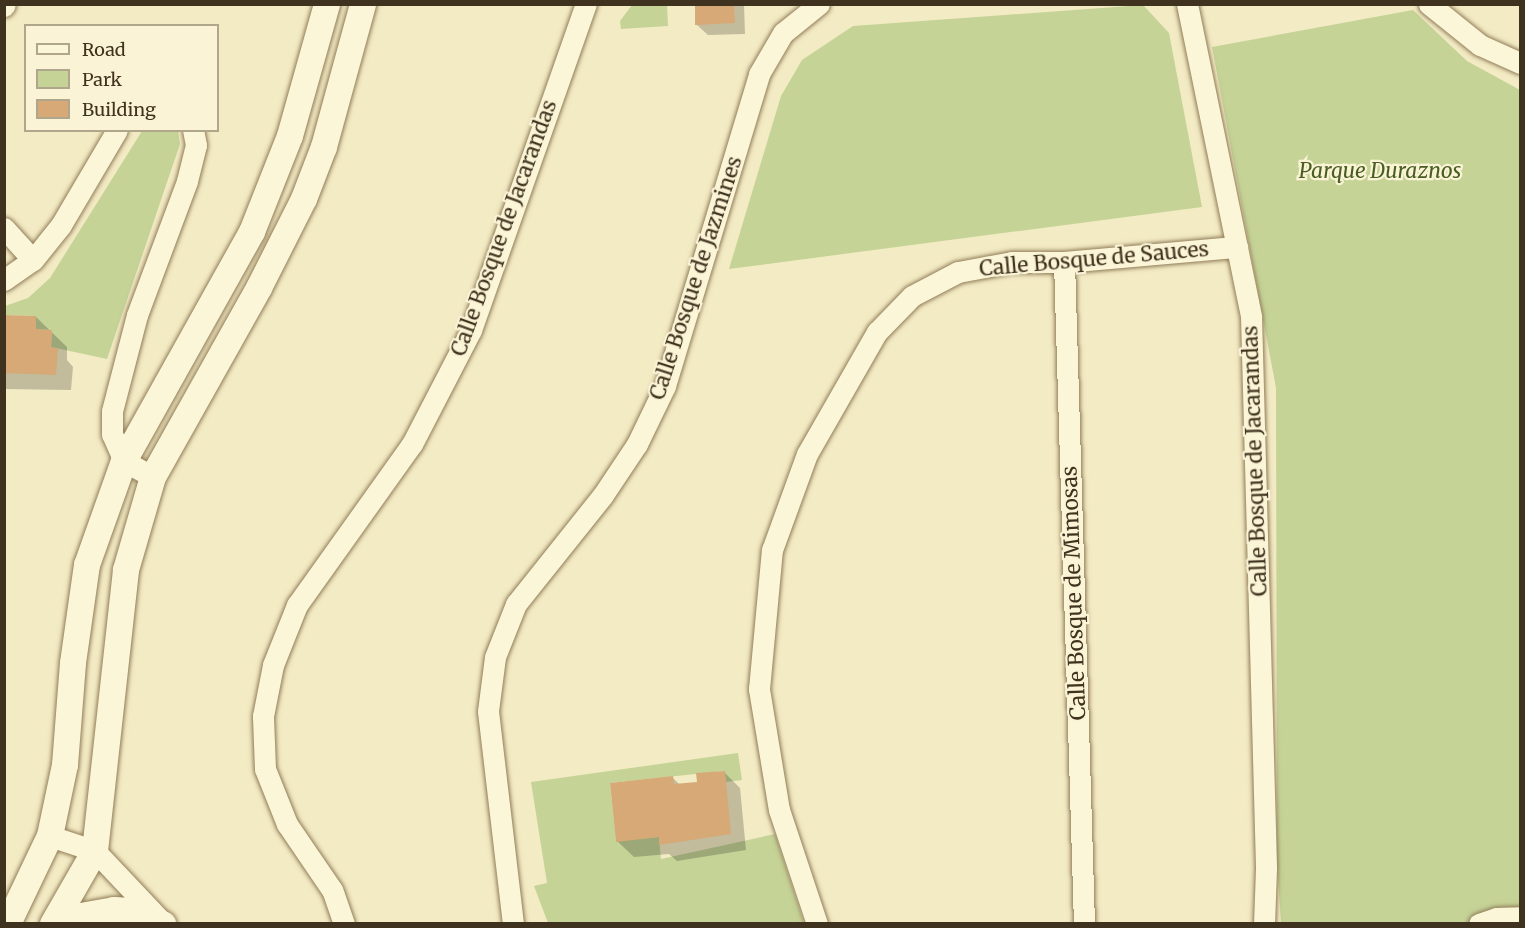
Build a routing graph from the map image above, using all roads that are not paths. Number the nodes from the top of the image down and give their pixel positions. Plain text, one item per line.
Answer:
1 (327, 4) edge
2 (363, 4) edge
3 (586, 4) edge
4 (819, 4) edge
5 (1187, 4) edge
6 (1429, 4) edge
7 (1521, 63) edge
8 (116, 132) edge
9 (193, 132) edge
10 (4, 228) edge
11 (1237, 247) junction
12 (33, 260) junction
13 (1064, 262) junction
14 (4, 280) edge
15 (124, 461) junction
16 (153, 477) junction
17 (50, 836) junction
18 (95, 851) junction
19 (1521, 917) edge
20 (8, 924) edge
21 (53, 924) edge
22 (66, 924) edge
23 (163, 924) edge
24 (344, 924) edge
25 (513, 924) edge
26 (817, 924) edge
27 (1084, 924) edge
28 (1264, 924) edge
29 (1479, 924) edge

1 - 15 street
2 - 16 street
3 - 24 street, Calle Bosque de Jacarandas
4 - 25 street, Calle Bosque de Jazmines
5 - 11 street, Calle Bosque de Jacarandas
6 - 7 street
8 - 12 street
9 - 15 street
10 - 12 street
11 - 13 street, Calle Bosque de Sauces
11 - 28 street, Calle Bosque de Jacarandas
12 - 14 street
13 - 26 street, Calle Bosque de Sauces
13 - 27 street, Calle Bosque de Mimosas
15 - 16 street
15 - 17 street
16 - 18 street
17 - 18 street
17 - 20 street
18 - 21 street
18 - 23 street
19 - 29 street
22 - 23 street

